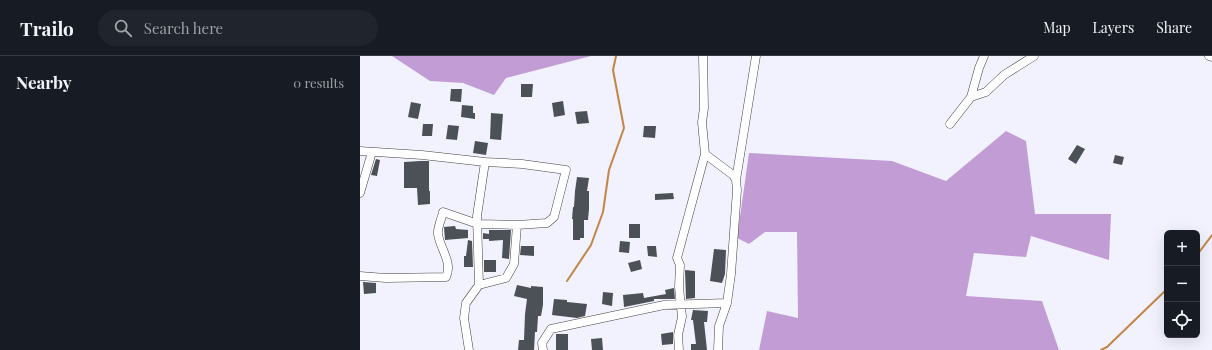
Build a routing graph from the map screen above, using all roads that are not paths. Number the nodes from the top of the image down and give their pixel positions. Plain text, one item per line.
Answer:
1 (703, 56) edge
2 (756, 56) edge
3 (984, 56) edge
4 (1034, 56) edge
5 (971, 96) junction
6 (950, 124) dead end
7 (360, 151) edge
8 (372, 152) junction
9 (705, 154) junction
10 (485, 162) junction
11 (736, 180) junction
12 (360, 193) edge
13 (478, 224) junction
14 (517, 225) junction
15 (360, 276) edge
16 (479, 285) junction
17 (727, 303) junction
18 (681, 305) junction
19 (469, 350) edge
20 (544, 350) edge
21 (680, 350) edge
22 (718, 350) edge

1 - 9 street
2 - 11 street
3 - 5 street
4 - 5 street
5 - 6 street
7 - 8 street
8 - 10 street
8 - 12 street
9 - 11 street
9 - 18 street
10 - 13 street
10 - 14 street
11 - 17 street
13 - 14 street
13 - 15 street
13 - 16 street
14 - 16 street
16 - 19 street
17 - 18 street
17 - 22 street
18 - 20 street
18 - 21 street

